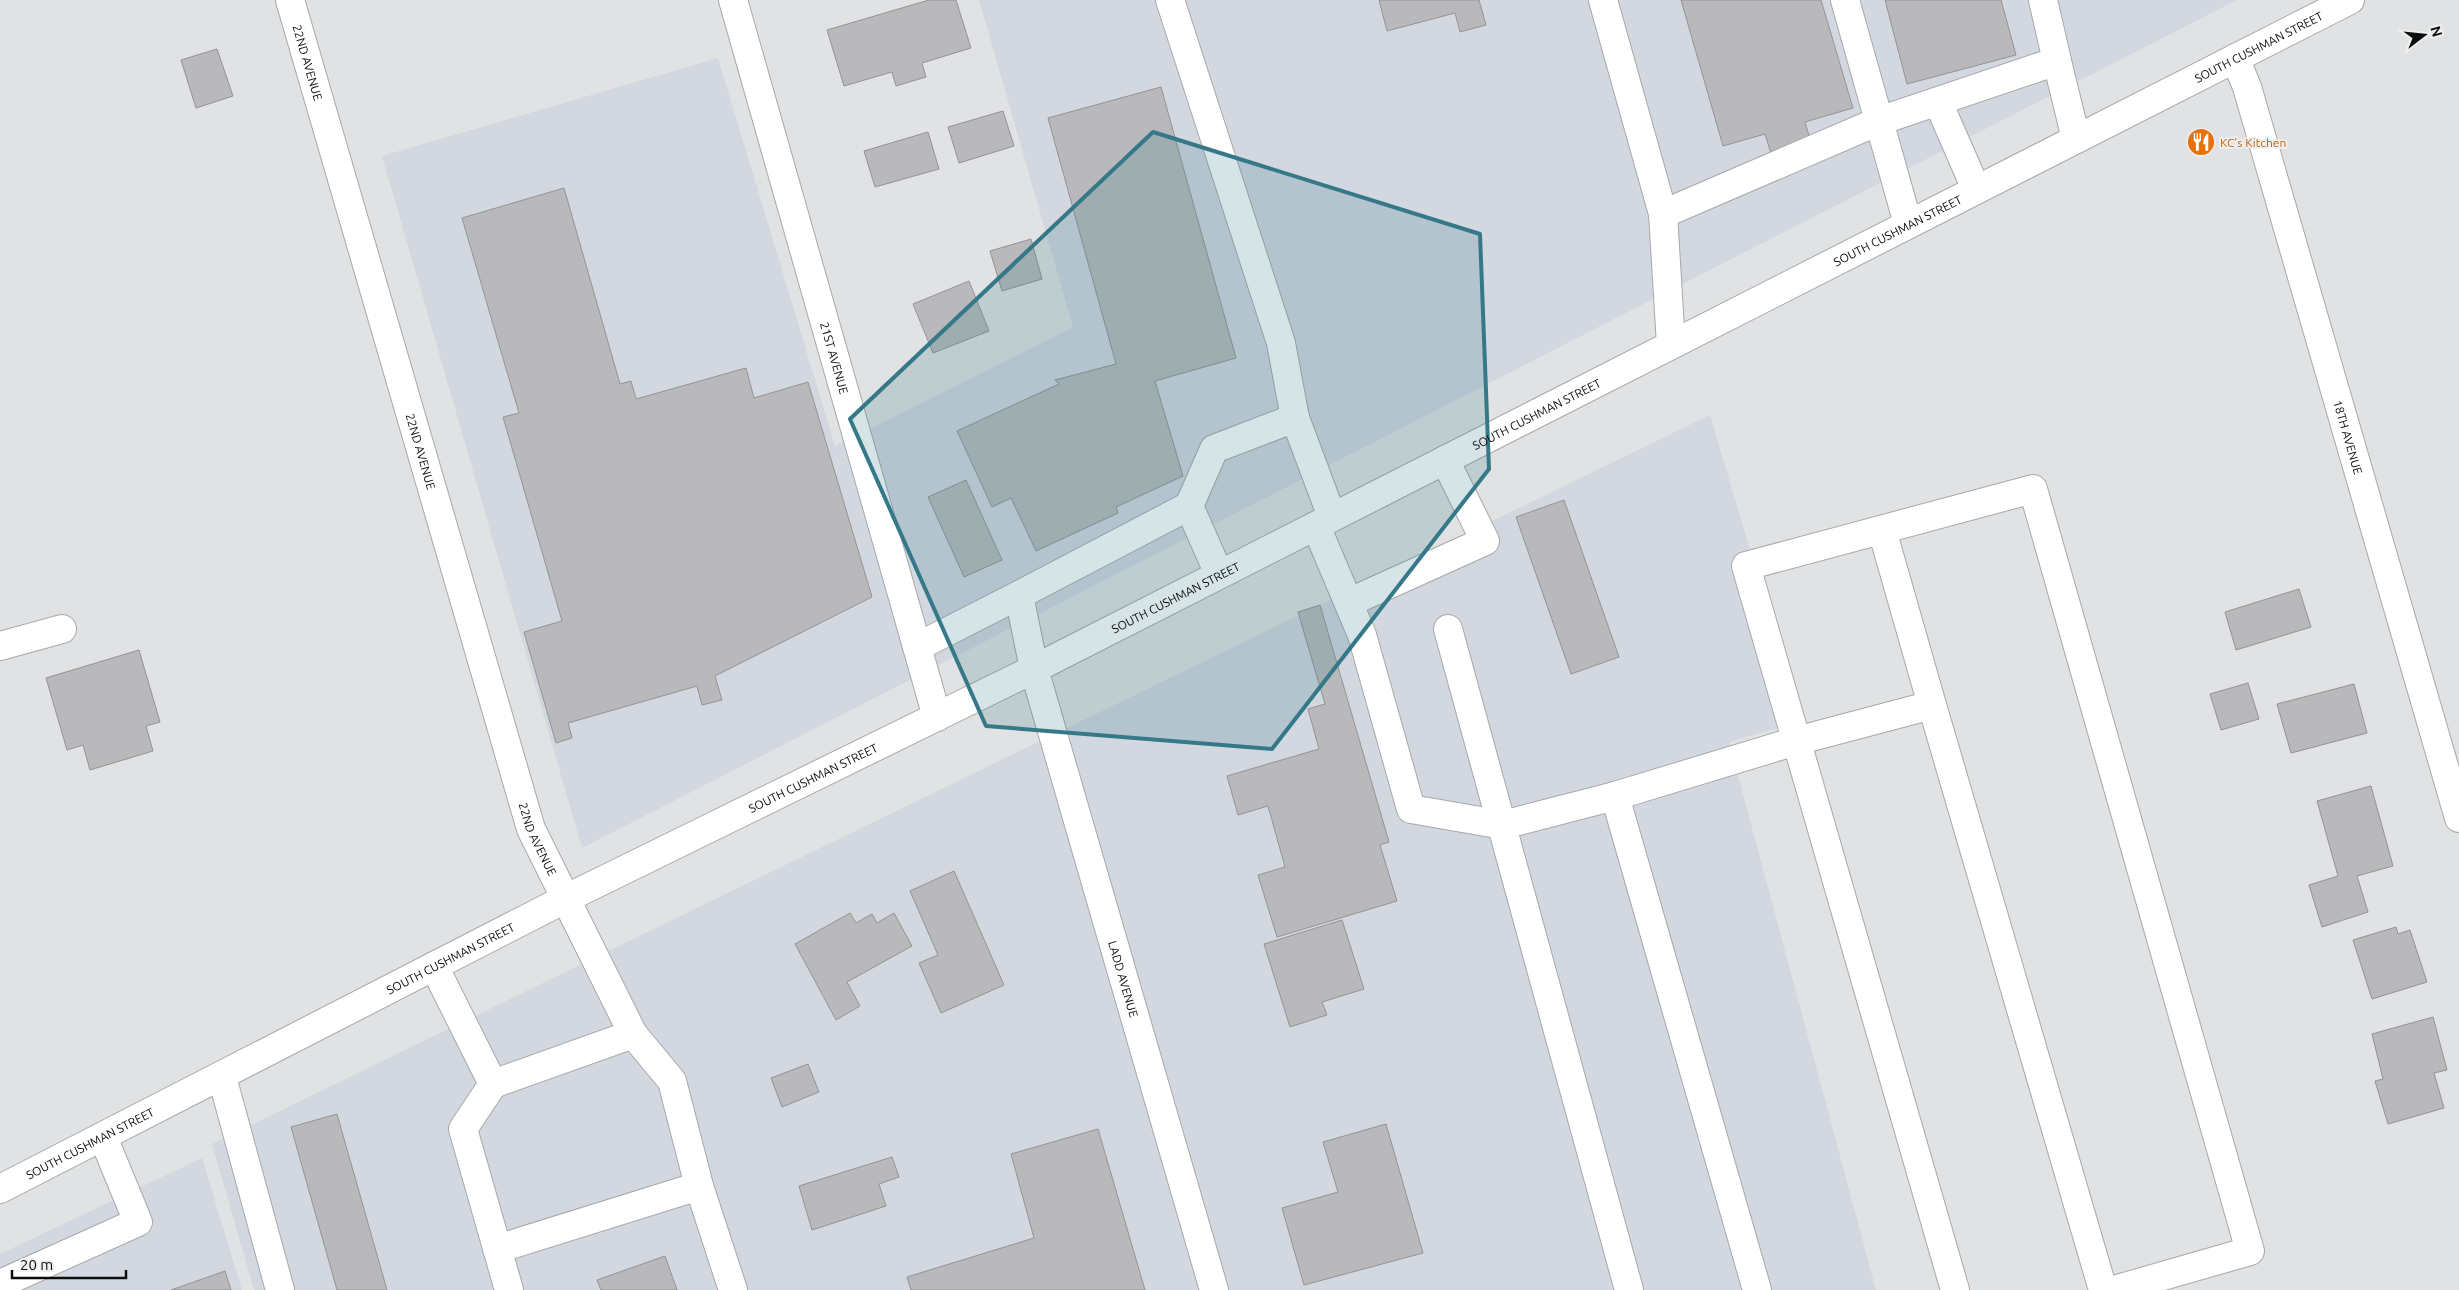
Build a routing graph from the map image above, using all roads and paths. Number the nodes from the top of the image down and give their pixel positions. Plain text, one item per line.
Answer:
1 (290, 0) edge
2 (734, 0) edge
3 (1170, 0) edge
4 (1603, 0) edge
5 (1845, 0) edge
6 (2043, 0) edge
7 (2350, 0) edge
8 (2235, 58) junction
9 (2057, 61) junction
10 (1938, 102) junction
11 (1880, 121) junction
12 (2076, 139) junction
13 (1976, 189) junction
14 (1663, 214) junction
15 (1908, 224) junction
16 (1671, 345) junction
17 (1295, 418) junction
18 (1445, 460) junction
19 (1189, 506) junction
20 (1324, 521) junction
21 (1882, 530) junction
22 (1219, 574) junction
23 (1019, 595) junction
24 (1350, 602) junction
25 (62, 629) dead end
26 (1448, 629) dead end
27 (0, 646) edge
28 (917, 647) junction
29 (1034, 669) junction
30 (1932, 705) junction
31 (937, 717) junction
32 (1796, 741) junction
33 (1616, 796) junction
34 (2459, 818) edge
35 (1503, 825) junction
36 (565, 899) junction
37 (434, 966) junction
38 (633, 1034) junction
39 (222, 1076) junction
40 (493, 1084) junction
41 (104, 1137) junction
42 (699, 1186) junction
43 (0, 1189) edge
44 (497, 1249) junction
45 (0, 1284) edge
46 (280, 1290) edge
47 (509, 1290) edge
48 (733, 1290) edge
49 (1214, 1290) edge
50 (1629, 1290) edge
51 (1757, 1290) edge
52 (1955, 1290) edge
53 (2104, 1290) edge
54 (2114, 1290) edge

1 - 36 street, 22ND AVENUE
2 - 28 street, 21ST AVENUE
3 - 17 street
4 - 14 street
5 - 11 street
6 - 9 street
7 - 8 street, SOUTH CUSHMAN STREET
8 - 12 street, SOUTH CUSHMAN STREET
8 - 34 street, 18TH AVENUE
9 - 10 street
9 - 12 street
10 - 11 street
10 - 13 street
11 - 14 street
11 - 15 street
12 - 13 street, SOUTH CUSHMAN STREET
13 - 15 street, SOUTH CUSHMAN STREET
14 - 16 street
15 - 16 street, SOUTH CUSHMAN STREET
16 - 18 street, SOUTH CUSHMAN STREET
17 - 19 street
17 - 20 street
18 - 20 street, SOUTH CUSHMAN STREET
18 - 24 street
19 - 22 street
19 - 23 street
20 - 22 street, SOUTH CUSHMAN STREET
20 - 24 street
21 - 30 street
21 - 32 street
21 - 54 street
22 - 29 street, SOUTH CUSHMAN STREET
23 - 28 street
23 - 29 street, LADD AVENUE
24 - 35 street
25 - 27 street
26 - 35 street
28 - 31 street, 21ST AVENUE
29 - 31 street, SOUTH CUSHMAN STREET
29 - 49 street, LADD AVENUE
30 - 32 street
30 - 53 street
31 - 36 street, SOUTH CUSHMAN STREET
32 - 33 street
32 - 52 street
33 - 35 street
33 - 51 street
35 - 50 street
36 - 37 street, SOUTH CUSHMAN STREET
36 - 38 street, 22ND AVENUE
37 - 39 street, SOUTH CUSHMAN STREET
37 - 40 street
38 - 40 street
38 - 42 street, 22ND AVENUE
39 - 41 street, SOUTH CUSHMAN STREET
39 - 46 street
40 - 44 street
41 - 43 street, SOUTH CUSHMAN STREET
41 - 45 street
42 - 44 street
42 - 48 street, 22ND AVENUE
44 - 47 street

